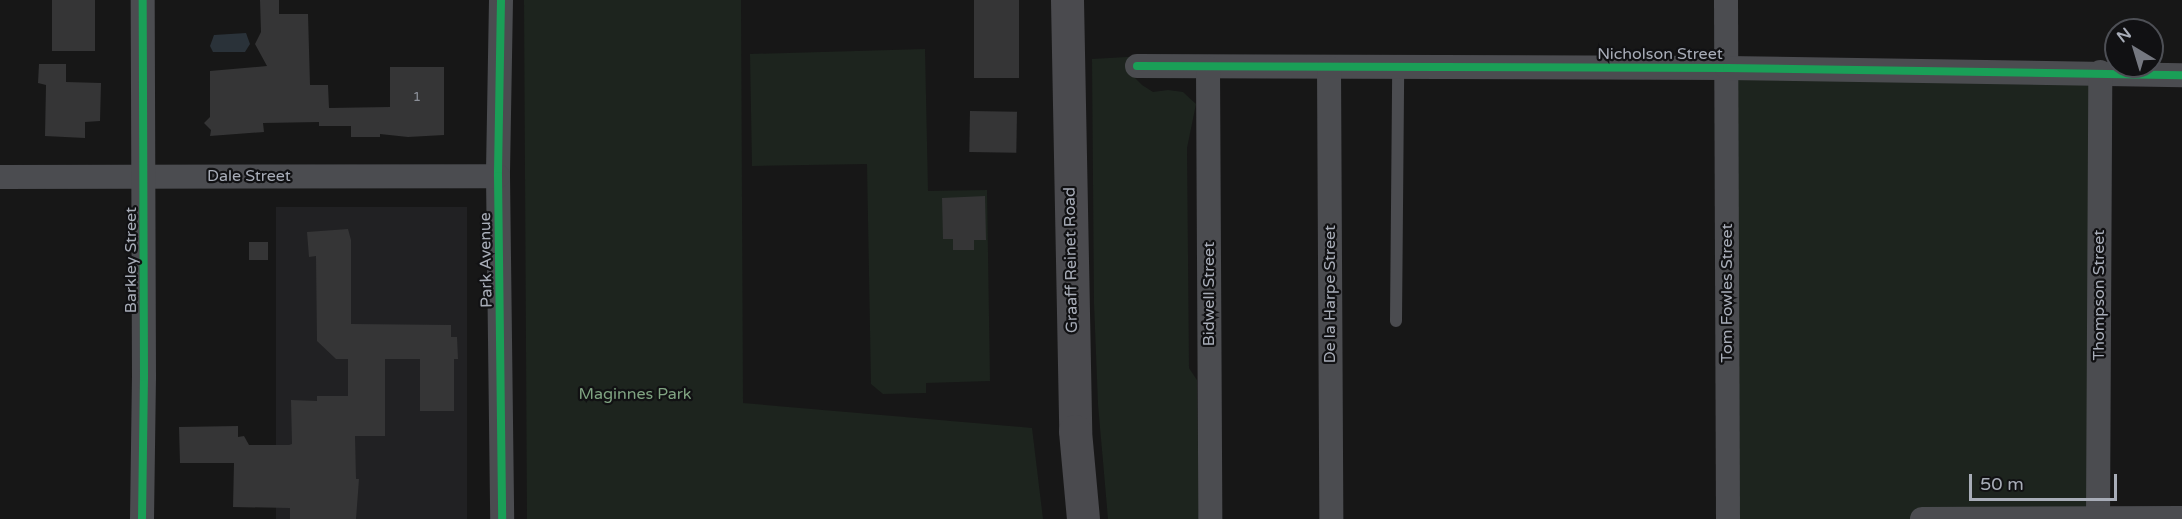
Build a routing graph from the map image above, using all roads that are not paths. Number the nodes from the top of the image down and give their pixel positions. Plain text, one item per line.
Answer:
1 (143, 0) edge
2 (501, 0) edge
3 (1067, 0) edge
4 (1726, 0) edge
5 (1137, 66) dead end
6 (1329, 68) junction
7 (1398, 68) junction
8 (1727, 68) junction
9 (1208, 69) junction
10 (2100, 72) junction
11 (2182, 75) edge
12 (144, 176) junction
13 (498, 176) junction
14 (0, 177) edge
15 (1396, 321) dead end
16 (2098, 518) edge
17 (2182, 518) edge
18 (142, 519) edge
19 (502, 519) edge
20 (1083, 519) edge
21 (1210, 519) edge
22 (1331, 519) edge
23 (1728, 519) edge
24 (1922, 519) edge
25 (1960, 519) edge

1 - 12 street, Barkley Street
2 - 13 street, Park Avenue
3 - 20 main road, Graaff Reinet Road
4 - 8 street, Tom Fowles Street
5 - 9 street, Nicholson Street
6 - 7 street, Nicholson Street
6 - 9 street, Nicholson Street
6 - 22 street, De la Harpe Street
7 - 8 street, Nicholson Street
7 - 15 lane
8 - 10 street, Nicholson Street
8 - 23 street, Tom Fowles Street
9 - 21 street, Bidwell Street
10 - 11 street, Nicholson Street
10 - 16 street, Thompson Street
12 - 13 street, Dale Street
12 - 14 street, Dale Street
12 - 18 street, Barkley Street
13 - 19 street, Park Avenue
16 - 17 street
16 - 25 street
24 - 25 street

